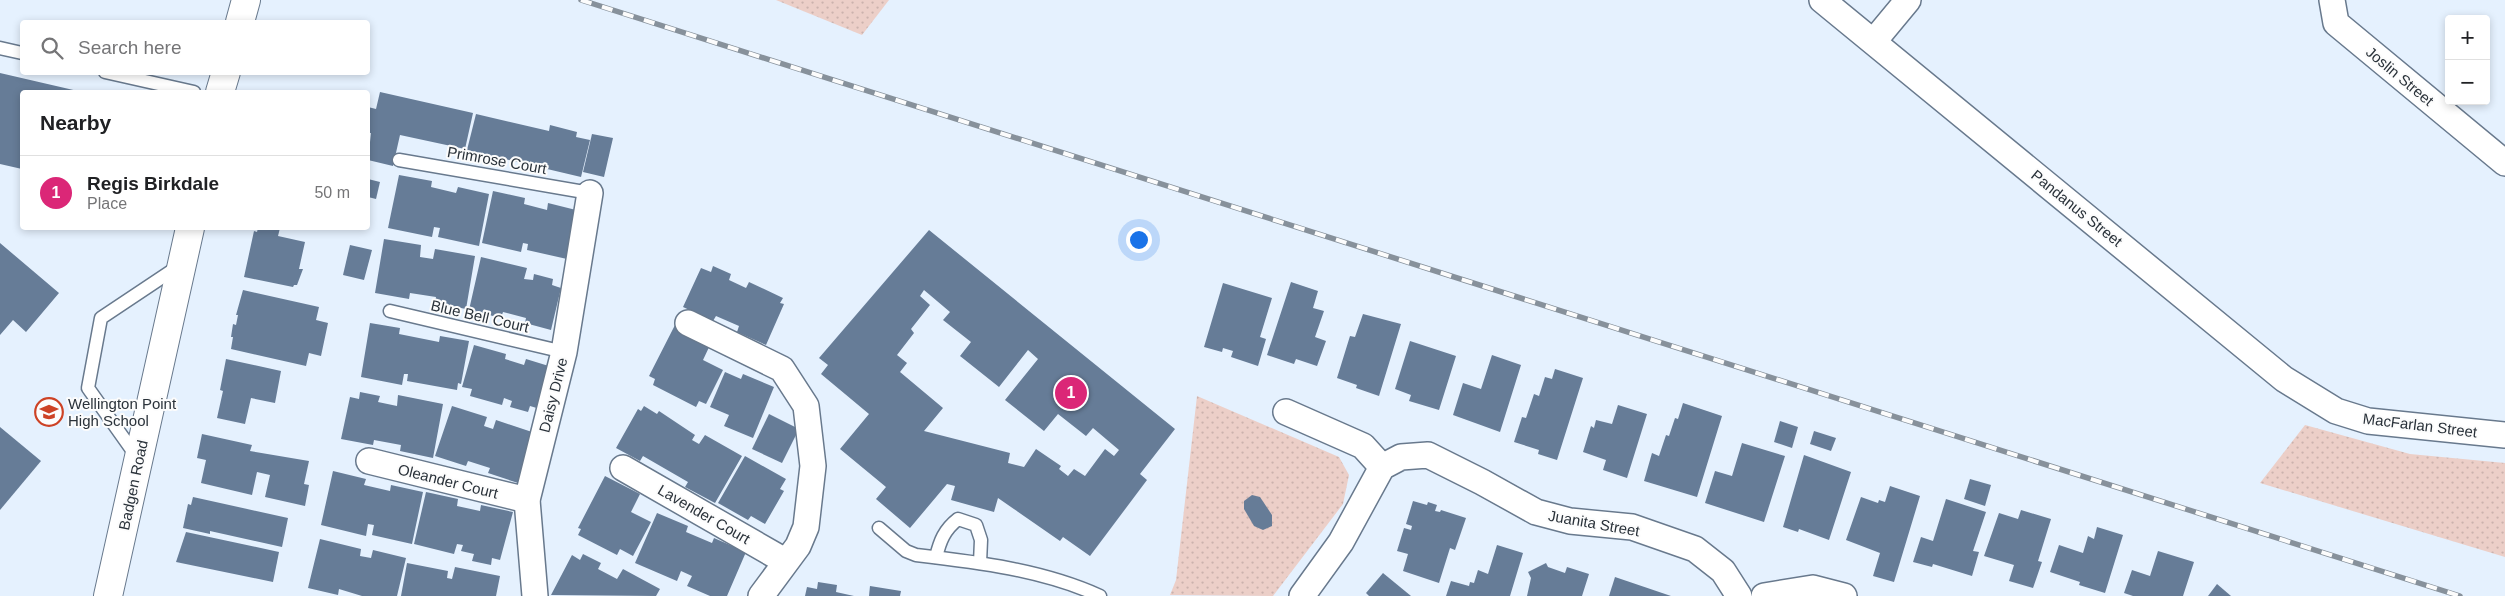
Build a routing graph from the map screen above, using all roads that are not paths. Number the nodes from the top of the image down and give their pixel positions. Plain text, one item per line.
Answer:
1 (246, 0) edge
2 (1822, 0) edge
3 (1908, 0) edge
4 (2332, 0) edge
5 (241, 20) edge
6 (1874, 42) junction
7 (0, 48) edge
8 (20, 53) edge
9 (118, 75) edge
10 (225, 75) edge
11 (185, 90) edge
12 (221, 90) edge
13 (399, 160) dead end
14 (2505, 163) edge
15 (590, 193) joint
16 (190, 230) edge
17 (181, 264) junction
18 (390, 311) dead end
19 (688, 323) dead end
20 (564, 352) junction
21 (2336, 411) joint
22 (1286, 412) dead end
23 (2505, 435) edge
24 (138, 459) junction
25 (369, 462) dead end
26 (1382, 467) junction
27 (622, 468) dead end
28 (528, 500) junction
29 (879, 528) dead end
30 (936, 558) junction
31 (785, 560) junction
32 (980, 563) junction
33 (108, 596) edge
34 (535, 596) edge
35 (761, 596) edge
36 (1100, 596) edge
37 (1302, 596) edge
38 (1739, 596) edge
39 (1764, 596) edge
40 (1844, 596) edge

1 - 5 street
2 - 6 street, Pandanus Street
3 - 6 street
4 - 14 street, Joslin Street
6 - 21 street, Pandanus Street
7 - 8 lane
9 - 11 lane
10 - 12 street
13 - 15 lane, Primrose Court
15 - 20 street, Daisy Drive
16 - 17 street, Badgen Road
17 - 24 street, Badgen Road
17 - 24 lane
18 - 20 lane, Blue Bell Court
19 - 31 street
20 - 28 street, Daisy Drive
21 - 23 street, MacFarlan Street
22 - 26 street
24 - 33 street, Badgen Road
25 - 28 street, Oleander Court
26 - 37 street
26 - 38 street, Juanita Street
27 - 31 street, Lavender Court
28 - 34 street, Daisy Drive
29 - 30 lane
30 - 32 lane
30 - 32 lane
31 - 35 street
32 - 36 lane
39 - 40 street

